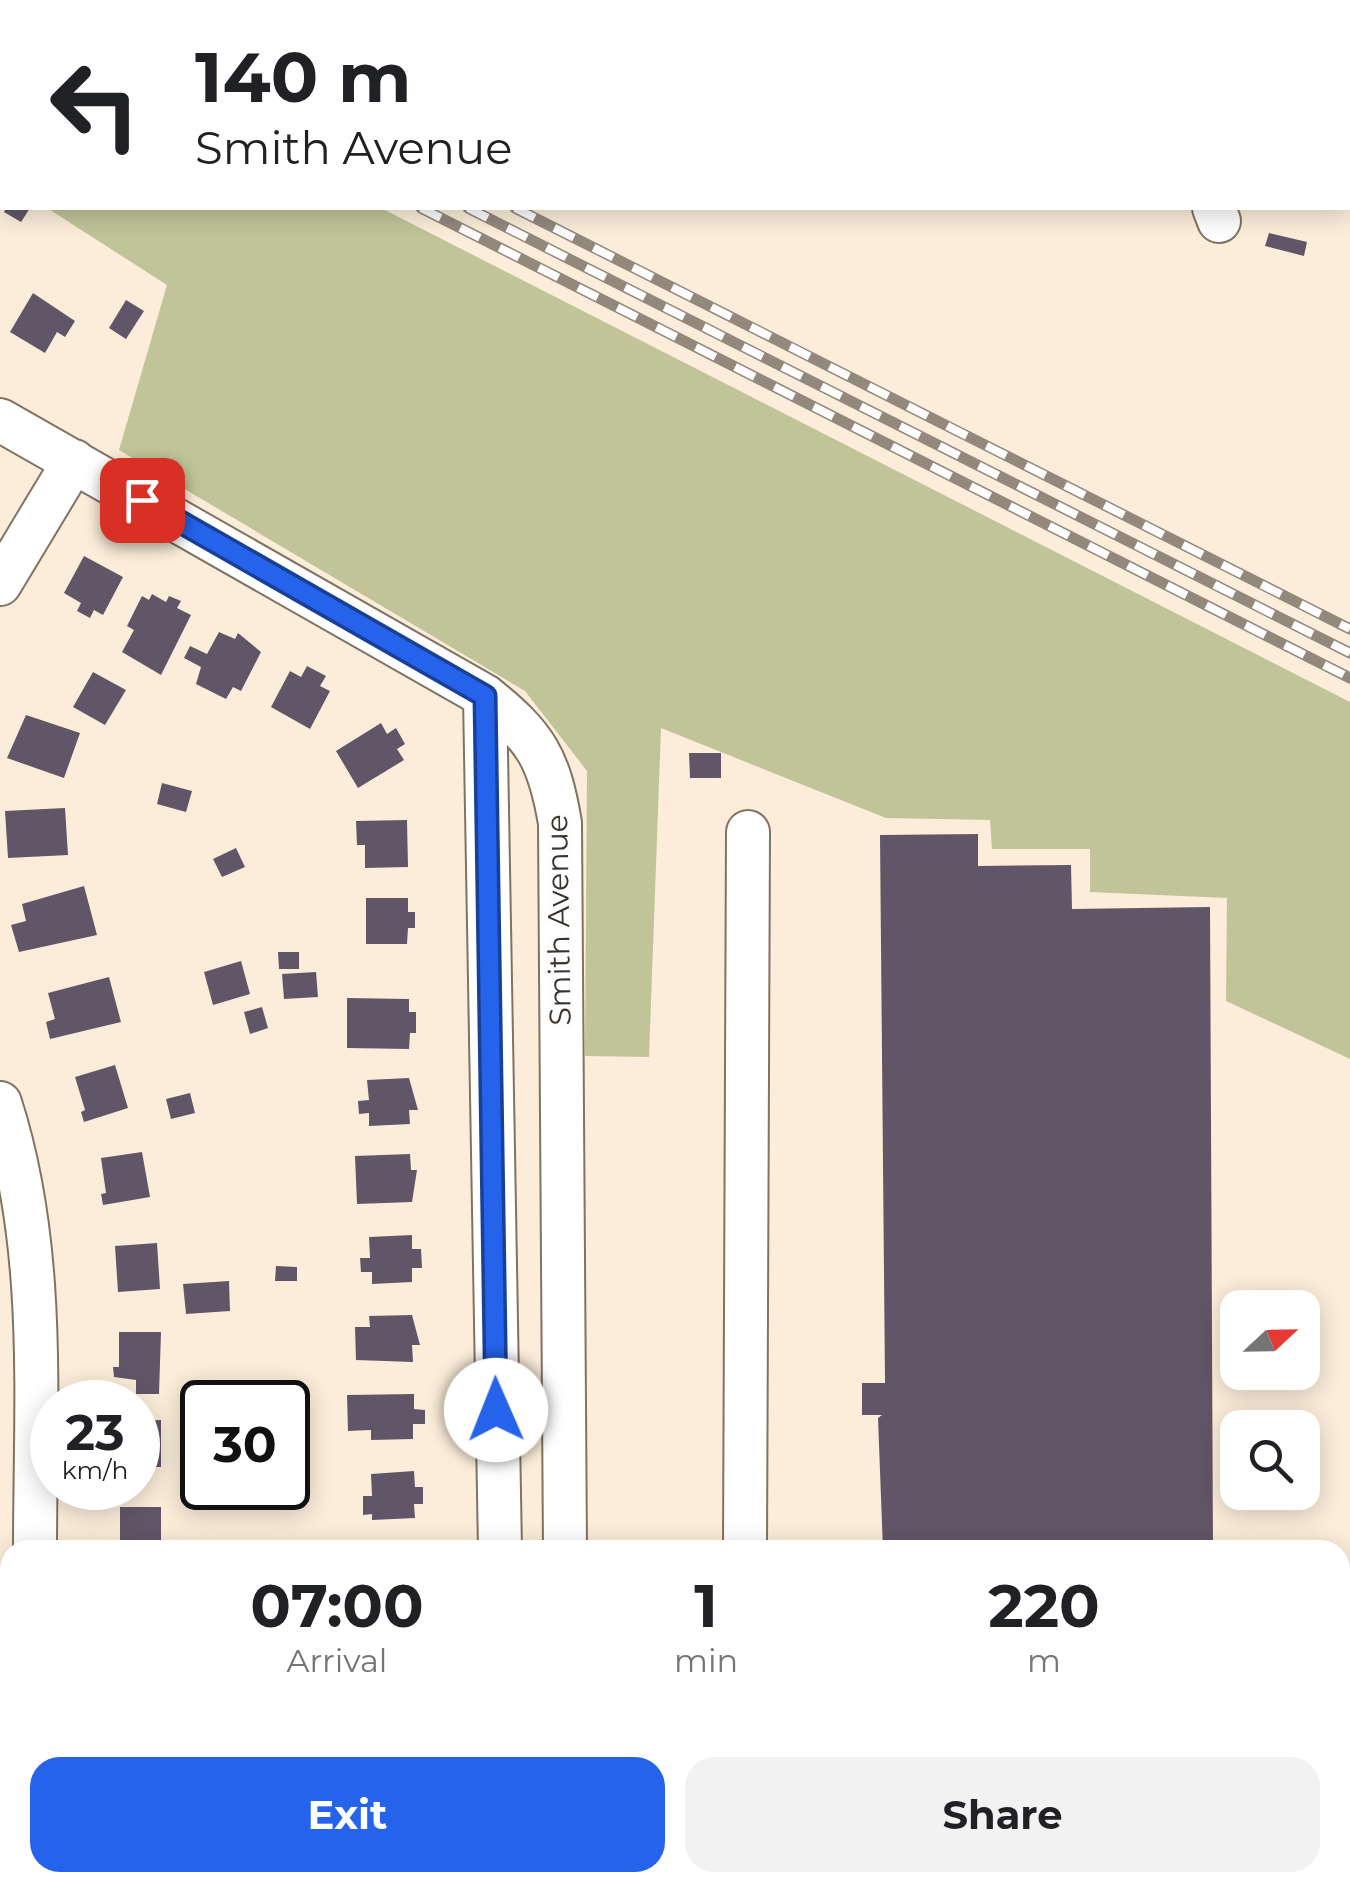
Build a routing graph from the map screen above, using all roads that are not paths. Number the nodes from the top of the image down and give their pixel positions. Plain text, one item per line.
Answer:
1 (0, 420) edge
2 (74, 462) junction
3 (0, 584) edge
4 (485, 696) junction
5 (748, 832) dead end
6 (0, 1103) edge
7 (35, 1540) edge
8 (500, 1540) edge
9 (565, 1540) edge
10 (746, 1540) edge

1 - 2 street, Smith Avenue
2 - 3 street
2 - 4 street, Smith Avenue
4 - 8 street
4 - 9 street, Smith Avenue
5 - 10 street
6 - 7 street

